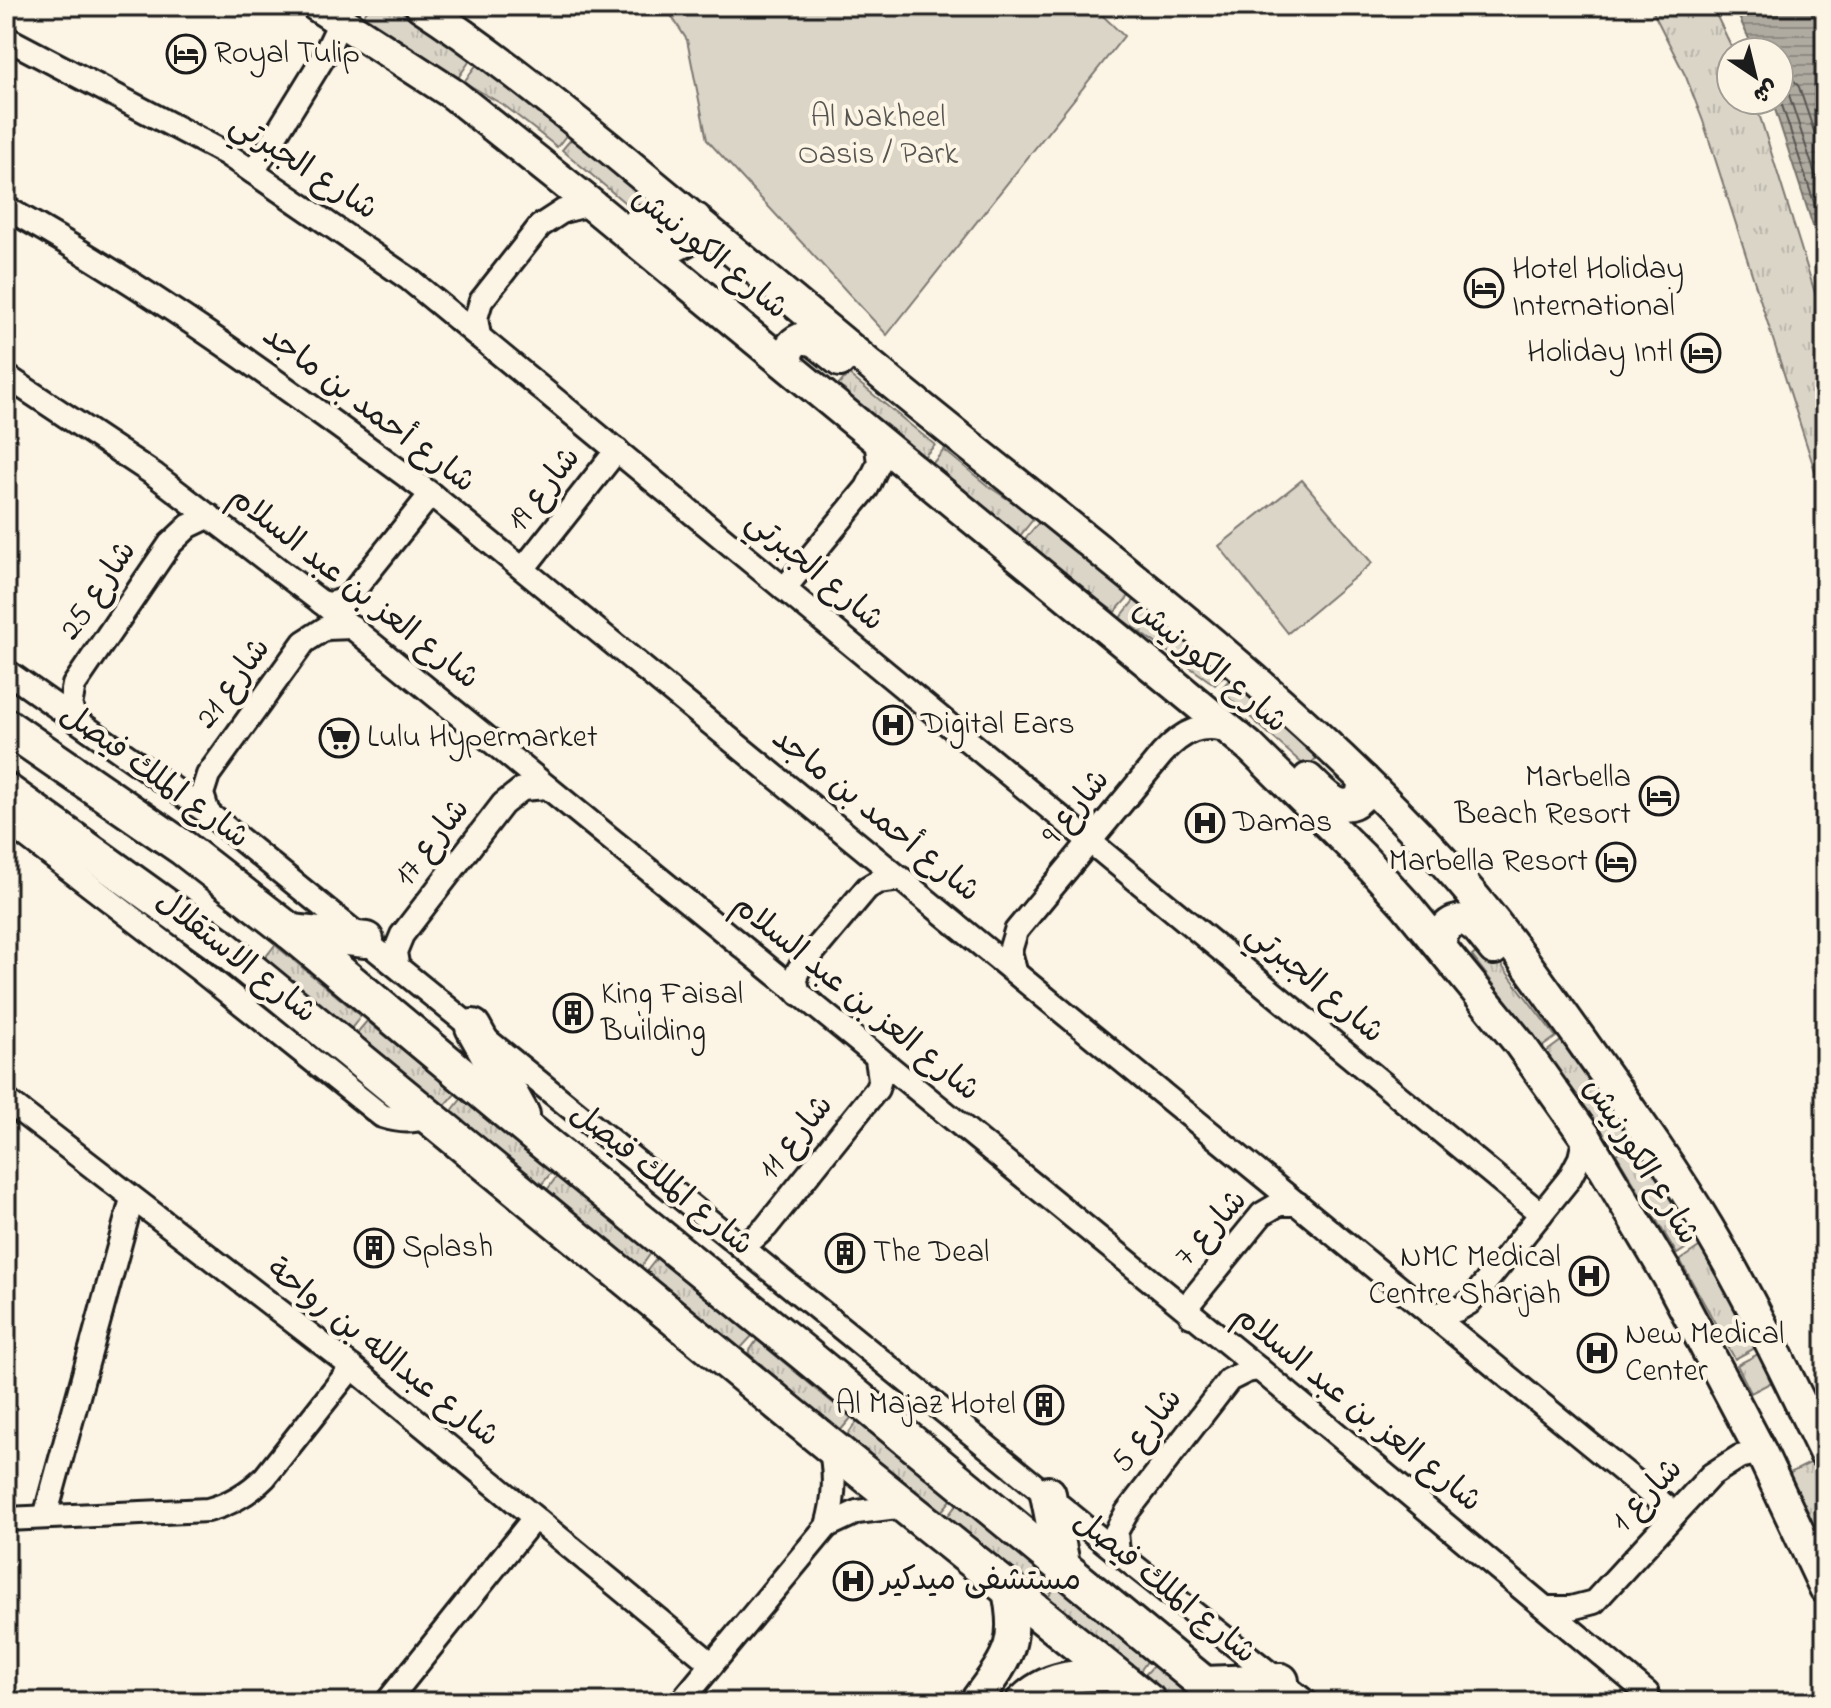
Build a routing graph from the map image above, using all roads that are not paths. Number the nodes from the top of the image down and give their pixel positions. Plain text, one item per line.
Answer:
1 (421, 6) edge
2 (329, 13) edge
3 (6, 38) edge
4 (253, 172) junction
5 (591, 204) junction
6 (6, 208) edge
7 (696, 219) junction
8 (479, 336) junction
9 (788, 365) junction
10 (6, 376) edge
11 (890, 382) junction
12 (876, 440) junction
13 (617, 450) junction
14 (431, 494) junction
15 (210, 516) junction
16 (523, 569) junction
17 (784, 589) junction
18 (321, 602) junction
19 (353, 627) junction
20 (6, 671) edge
21 (76, 718) junction
22 (6, 726) edge
23 (1240, 739) junction
24 (1364, 780) junction
25 (547, 787) junction
26 (6, 791) edge
27 (208, 813) junction
28 (6, 821) edge
29 (1092, 841) junction
30 (902, 879) junction
31 (291, 932) junction
32 (366, 940) junction
33 (1441, 947) junction
34 (397, 964) junction
35 (1015, 971) junction
36 (1547, 992) junction
37 (799, 994) junction
38 (473, 1027) junction
39 (877, 1059) junction
40 (6, 1100) edge
41 (431, 1116) junction
42 (532, 1133) junction
43 (1585, 1136) junction
44 (132, 1199) junction
45 (1298, 1204) junction
46 (1541, 1214) junction
47 (740, 1245) junction
48 (1431, 1315) junction
49 (1191, 1316) junction
50 (352, 1367) junction
51 (1259, 1369) junction
52 (830, 1446) junction
53 (1761, 1452) junction
54 (1825, 1454) edge
55 (1048, 1494) junction
56 (905, 1506) junction
57 (1674, 1513) junction
58 (45, 1517) junction
59 (534, 1518) junction
60 (6, 1519) edge
61 (827, 1526) junction
62 (1118, 1553) junction
63 (1063, 1569) junction
64 (1007, 1586) junction
65 (1825, 1588) edge
66 (1594, 1602) junction
67 (1547, 1608) junction
68 (1593, 1648) junction
69 (712, 1664) junction
70 (1116, 1675) junction
71 (1294, 1692) edge
72 (1216, 1693) edge
73 (1647, 1693) dead end
74 (387, 1702) edge
75 (681, 1702) edge
76 (975, 1702) edge
77 (999, 1702) edge
78 (1021, 1702) edge
79 (1149, 1702) edge

1 - 7 main road, شارع الكورنيش
2 - 4 street
2 - 5 main road, شارع الكورنيش
3 - 4 street, شارع الجبرتي
4 - 8 street, شارع الجبرتي
5 - 7 main road
5 - 8 street
5 - 9 main road, شارع الكورنيش
6 - 14 street, شارع أحمد بن ماجد
7 - 11 main road, شارع الكورنيش
8 - 13 street, شارع الجبرتي
9 - 11 main road
9 - 12 main road, شارع الكورنيش
10 - 15 street, شارع العز بن عبد السلام
11 - 24 main road, شارع الكورنيش
12 - 17 street
12 - 23 main road, شارع الكورنيش
13 - 16 street, شارع 19
13 - 17 street, شارع الجبرتي
14 - 16 street, شارع أحمد بن ماجد
14 - 18 street
15 - 18 street, شارع العز بن عبد السلام
15 - 21 street, شارع 25
16 - 30 street, شارع أحمد بن ماجد
17 - 29 street, شارع الجبرتي
18 - 19 street, شارع العز بن عبد السلام
19 - 25 street, شارع العز بن عبد السلام
19 - 27 street, شارع 21
20 - 21 street, شارع الملك فيصل
21 - 27 street, شارع الملك فيصل
22 - 31 main road, شارع الملك فيصل
23 - 24 main road
23 - 29 street, شارع 9
23 - 33 main road, شارع الكورنيش
24 - 36 main road, شارع الكورنيش
25 - 34 street, شارع 17
25 - 37 street, شارع العز بن عبد السلام
26 - 41 main road
27 - 32 street, شارع الملك فيصل
28 - 41 street, شارع الاستقلال
29 - 35 street, شارع 9
29 - 46 street, شارع الجبرتي
30 - 35 street, شارع أحمد بن ماجد
30 - 37 street
31 - 32 main road
31 - 42 main road, شارع الملك فيصل
32 - 34 street, شارع الملك فيصل
33 - 36 main road
33 - 43 main road, شارع الكورنيش
34 - 38 street, شارع الملك فيصل
35 - 45 street, شارع أحمد بن ماجد
36 - 54 main road, شارع الكورنيش
37 - 39 street, شارع العز بن عبد السلام
38 - 42 main road
38 - 47 street, شارع الملك فيصل
39 - 47 street, شارع 11
39 - 49 street, شارع العز بن عبد السلام
40 - 44 street, شارع عبدالله بن رواحة
41 - 52 main road
42 - 63 main road, شارع الملك فيصل
43 - 46 street
43 - 53 main road, شارع الكورنيش
44 - 50 street, شارع عبدالله بن رواحة
44 - 58 street
45 - 48 street, شارع أحمد بن ماجد
45 - 49 street, شارع 7
46 - 48 street
47 - 55 street, شارع الملك فيصل
48 - 57 street, شارع أحمد بن ماجد
49 - 51 street, شارع العز بن عبد السلام
50 - 58 street
50 - 59 street, شارع عبدالله بن رواحة
51 - 62 street, شارع 5
51 - 67 street, شارع العز بن عبد السلام
52 - 56 main road
52 - 61 street
53 - 57 street, شارع 1
53 - 65 main road, شارع الكورنيش
55 - 62 street, شارع الملك فيصل
55 - 63 main road
56 - 61 street
56 - 64 main road
57 - 66 street, شارع 1
58 - 60 street
59 - 69 street, شارع عبدالله بن رواحة
59 - 74 street
61 - 69 street
62 - 71 street, شارع الملك فيصل
63 - 72 main road, شارع الملك فيصل
64 - 70 main road
64 - 76 main road
66 - 67 street
66 - 68 street
67 - 68 street, شارع العز بن عبد السلام
68 - 73 street, شارع العز بن عبد السلام
69 - 75 street
70 - 78 main road
70 - 79 main road
71 - 72 main road
76 - 77 main road

